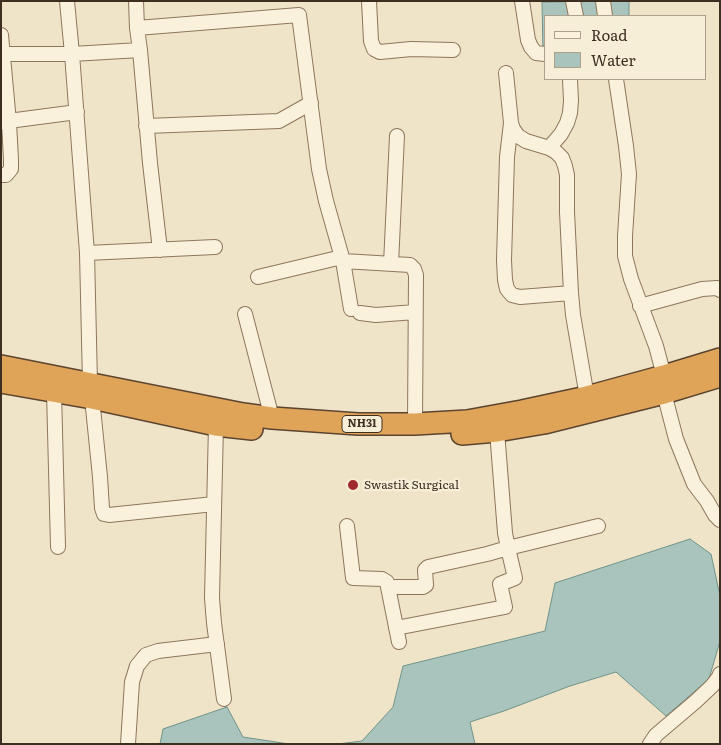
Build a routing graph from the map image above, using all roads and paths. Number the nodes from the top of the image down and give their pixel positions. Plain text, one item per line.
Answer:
1 (67, 1) edge
2 (136, 1) edge
3 (369, 1) edge
4 (522, 1) edge
5 (573, 1) edge
6 (603, 1) edge
7 (299, 8) edge
8 (576, 15) edge
9 (605, 15) edge
10 (137, 28) junction
11 (1, 35) edge
12 (140, 50) junction
13 (453, 50) dead end
14 (2, 54) edge
15 (72, 54) junction
16 (544, 54) edge
17 (506, 73) dead end
18 (570, 80) edge
19 (616, 80) edge
20 (311, 103) junction
21 (77, 112) junction
22 (5, 122) edge
23 (511, 122) junction
24 (146, 126) junction
25 (397, 136) dead end
26 (549, 148) junction
27 (1, 176) edge
28 (214, 248) dead end
29 (160, 250) junction
30 (87, 253) junction
31 (342, 259) junction
32 (390, 264) junction
33 (258, 278) dead end
34 (720, 290) edge
35 (572, 293) junction
36 (640, 306) junction
37 (415, 312) junction
38 (244, 314) dead end
39 (720, 359) edge
40 (1, 366) edge
41 (720, 376) edge
42 (1, 382) edge
43 (664, 384) junction
44 (91, 391) junction
45 (54, 392) junction
46 (587, 397) junction
47 (272, 418) junction
48 (415, 424) junction
49 (216, 425) junction
50 (497, 431) junction
51 (214, 504) junction
52 (720, 520) edge
53 (347, 526) dead end
54 (598, 526) dead end
55 (58, 546) dead end
56 (508, 548) junction
57 (389, 587) junction
58 (396, 628) junction
59 (399, 642) dead end
60 (217, 644) junction
61 (719, 676) edge
62 (224, 699) dead end
63 (128, 744) edge
64 (650, 744) edge

1 - 15 street
2 - 10 street
3 - 13 street
4 - 16 street
5 - 8 street
6 - 9 street
7 - 10 street
7 - 20 street
10 - 12 street
11 - 14 street
12 - 15 street
12 - 24 street
14 - 15 street
14 - 22 street
15 - 21 street
17 - 23 street
18 - 26 street
19 - 36 street
20 - 24 street
20 - 31 street
21 - 22 street
21 - 30 street
22 - 27 street
23 - 26 street
23 - 35 street
24 - 29 street
25 - 32 street
26 - 35 street
28 - 29 street
29 - 30 street
30 - 44 street
31 - 32 street
31 - 33 street
31 - 37 street
32 - 37 street
34 - 36 street
35 - 46 street
36 - 43 street
37 - 48 street
38 - 47 street
39 - 43 highway, NH31
40 - 44 highway, NH31
41 - 43 highway, NH31
42 - 45 highway, NH31
43 - 46 highway, NH31
43 - 50 highway, NH31
43 - 52 street
44 - 45 highway, NH31
44 - 47 highway, NH31
44 - 49 highway, NH31
44 - 51 street
45 - 55 street
46 - 48 highway, NH31
47 - 48 highway, NH31
49 - 50 highway, NH31
49 - 51 street
50 - 56 street
51 - 60 street
53 - 57 street
54 - 56 street
56 - 57 street
56 - 58 street
57 - 58 street
58 - 59 street
60 - 62 street
60 - 63 street
61 - 64 street

